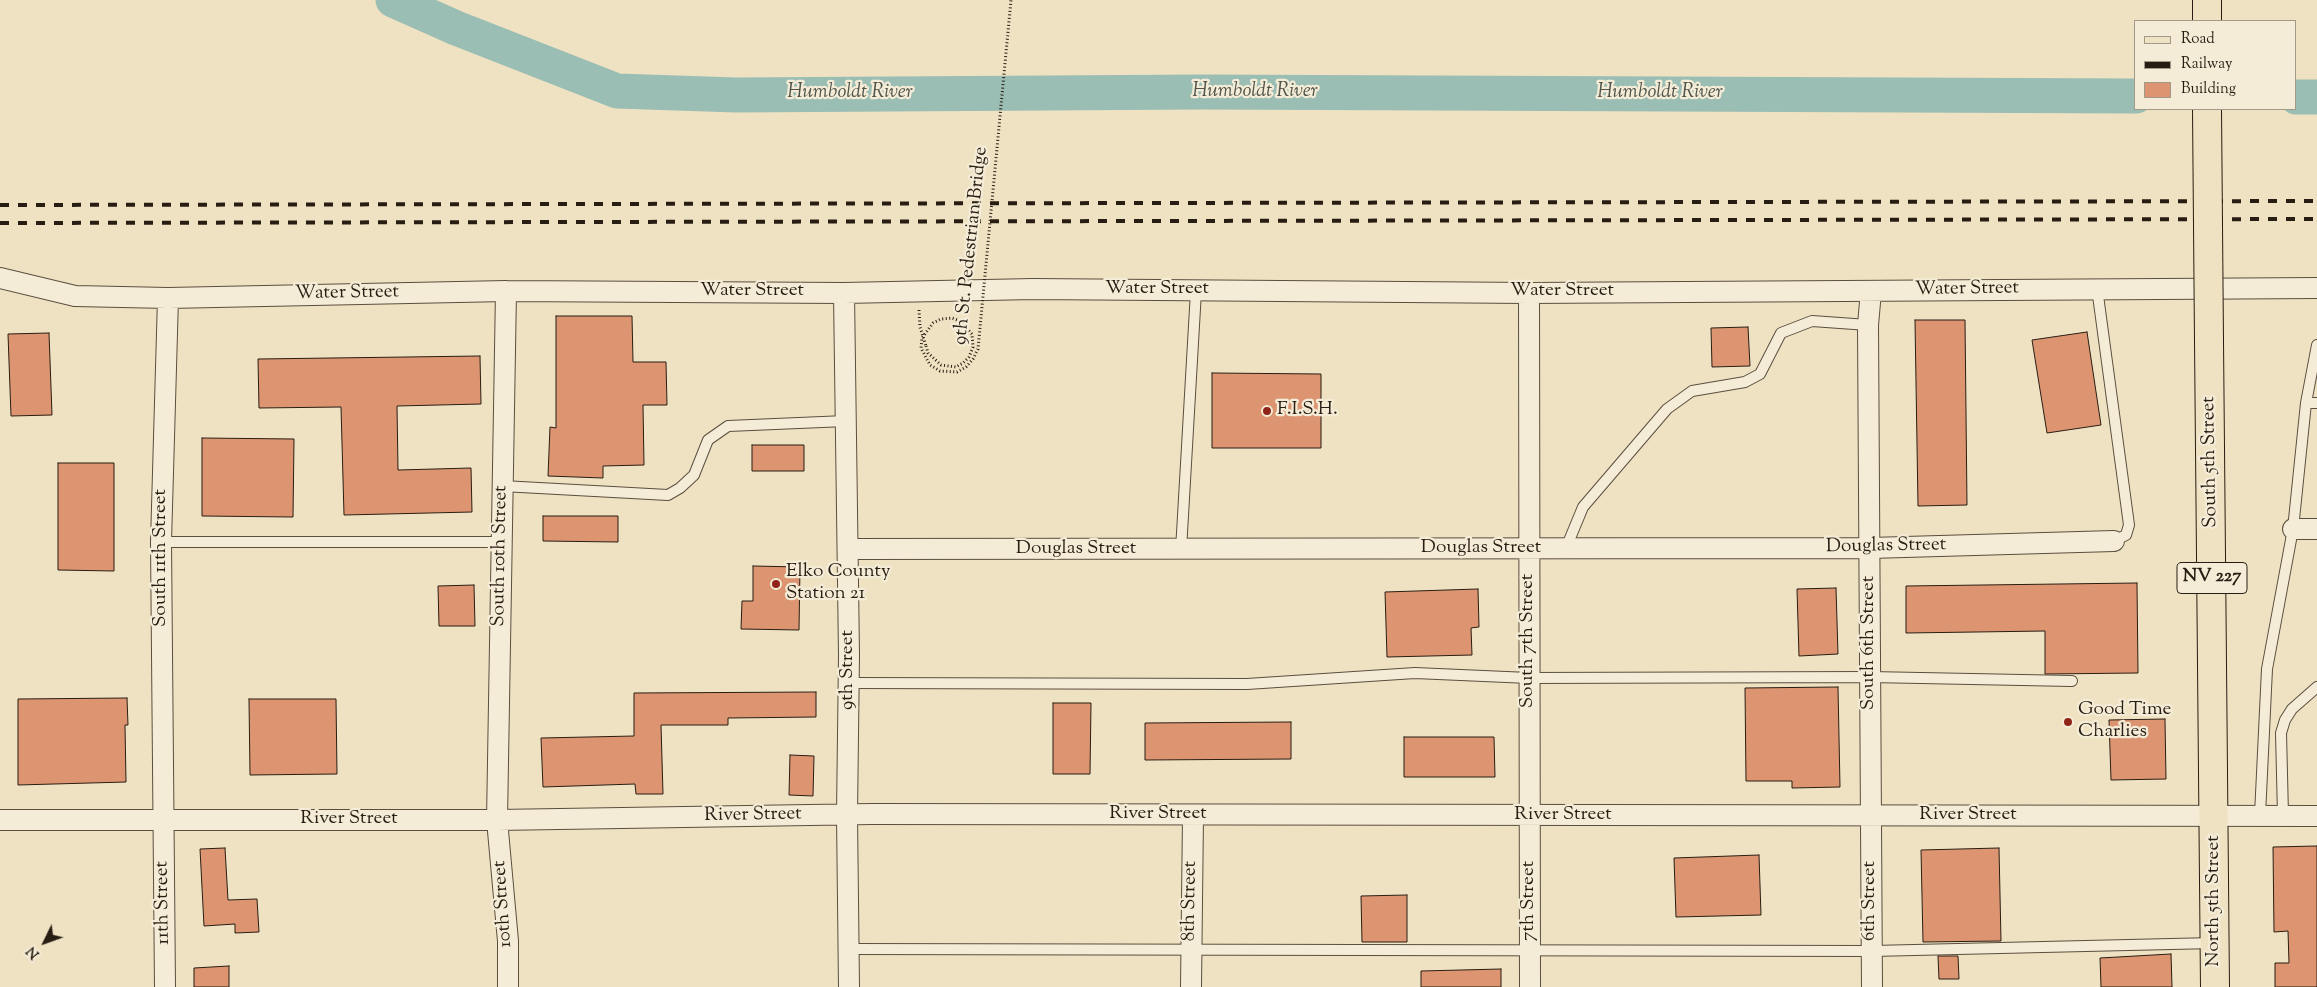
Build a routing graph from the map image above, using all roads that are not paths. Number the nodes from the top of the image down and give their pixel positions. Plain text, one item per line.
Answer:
1 (2207, 0) edge
2 (2207, 20) edge
3 (2208, 110) edge
4 (0, 278) edge
5 (2097, 288) junction
6 (2317, 288) edge
7 (506, 291) junction
8 (1196, 291) junction
9 (1871, 291) junction
10 (844, 292) junction
11 (1529, 293) junction
12 (168, 298) junction
13 (1868, 325) junction
14 (2317, 346) edge
15 (2306, 403) junction
16 (2317, 403) edge
17 (846, 421) junction
18 (502, 486) junction
19 (2293, 529) junction
20 (2317, 529) edge
21 (2114, 541) joint
22 (161, 542) junction
23 (501, 542) junction
24 (1566, 548) junction
25 (1870, 548) junction
26 (1529, 549) junction
27 (848, 550) junction
28 (1181, 550) junction
29 (1870, 677) junction
30 (1529, 678) junction
31 (2072, 681) dead end
32 (850, 683) junction
33 (2317, 687) edge
34 (846, 815) junction
35 (2283, 815) junction
36 (1193, 816) junction
37 (1530, 816) junction
38 (1871, 816) junction
39 (2214, 816) junction
40 (2260, 816) junction
41 (2317, 816) edge
42 (163, 819) junction
43 (0, 820) edge
44 (497, 820) junction
45 (2215, 943) junction
46 (849, 949) junction
47 (1530, 950) junction
48 (1190, 951) junction
49 (1872, 951) junction
50 (165, 987) edge
51 (508, 987) edge
52 (849, 987) edge
53 (1191, 987) edge
54 (1530, 987) edge
55 (1872, 987) edge
56 (2215, 987) edge

1 - 2 main road
3 - 39 main road, South 5th Street / NV 227, bridge
4 - 12 street, Water Street
5 - 6 street, Water Street
5 - 9 street, Water Street
5 - 21 lane
7 - 10 street, Water Street
7 - 12 street, Water Street
7 - 18 street, South 10th Street
8 - 10 street, Water Street
8 - 11 street, Water Street
8 - 28 lane
9 - 11 street, Water Street
9 - 13 street, South 6th Street
10 - 17 street, 9th Street
11 - 26 street, South 7th Street
12 - 22 street, South 11th Street
13 - 24 lane
13 - 25 street, South 6th Street
14 - 15 lane
15 - 16 lane
15 - 19 lane
17 - 18 lane
17 - 27 street, 9th Street
18 - 23 street, South 10th Street
19 - 20 street
19 - 40 lane
21 - 25 street, Douglas Street
22 - 23 lane
22 - 42 street, South 11th Street
23 - 44 street, South 10th Street
24 - 25 street, Douglas Street
24 - 26 street, Douglas Street
25 - 29 street, South 6th Street
26 - 28 street, Douglas Street
26 - 30 street, South 7th Street
27 - 28 street, Douglas Street
27 - 32 street, 9th Street
29 - 30 lane
29 - 31 lane
29 - 38 street, South 6th Street
30 - 32 lane
30 - 37 street, South 7th Street
32 - 34 street, 9th Street
33 - 35 lane
34 - 36 street, River Street
34 - 44 street, River Street
34 - 46 street, 9th Street
35 - 40 street, River Street
35 - 41 street, River Street
36 - 37 street, River Street
36 - 48 street, 8th Street
37 - 38 street, River Street
37 - 47 street, 7th Street
38 - 39 street, River Street
38 - 49 street, 6th Street
39 - 40 street, River Street
39 - 45 main road, North 5th Street / NV 227
42 - 43 street, River Street
42 - 44 street, River Street
42 - 50 street, 11th Street
44 - 51 street, 10th Street
45 - 49 lane
45 - 56 main road, North 5th Street / NV 227
46 - 48 lane
46 - 52 street, 9th Street
47 - 48 lane
47 - 49 lane
47 - 54 street, 7th Street
48 - 53 street, 8th Street
49 - 55 street, 6th Street

